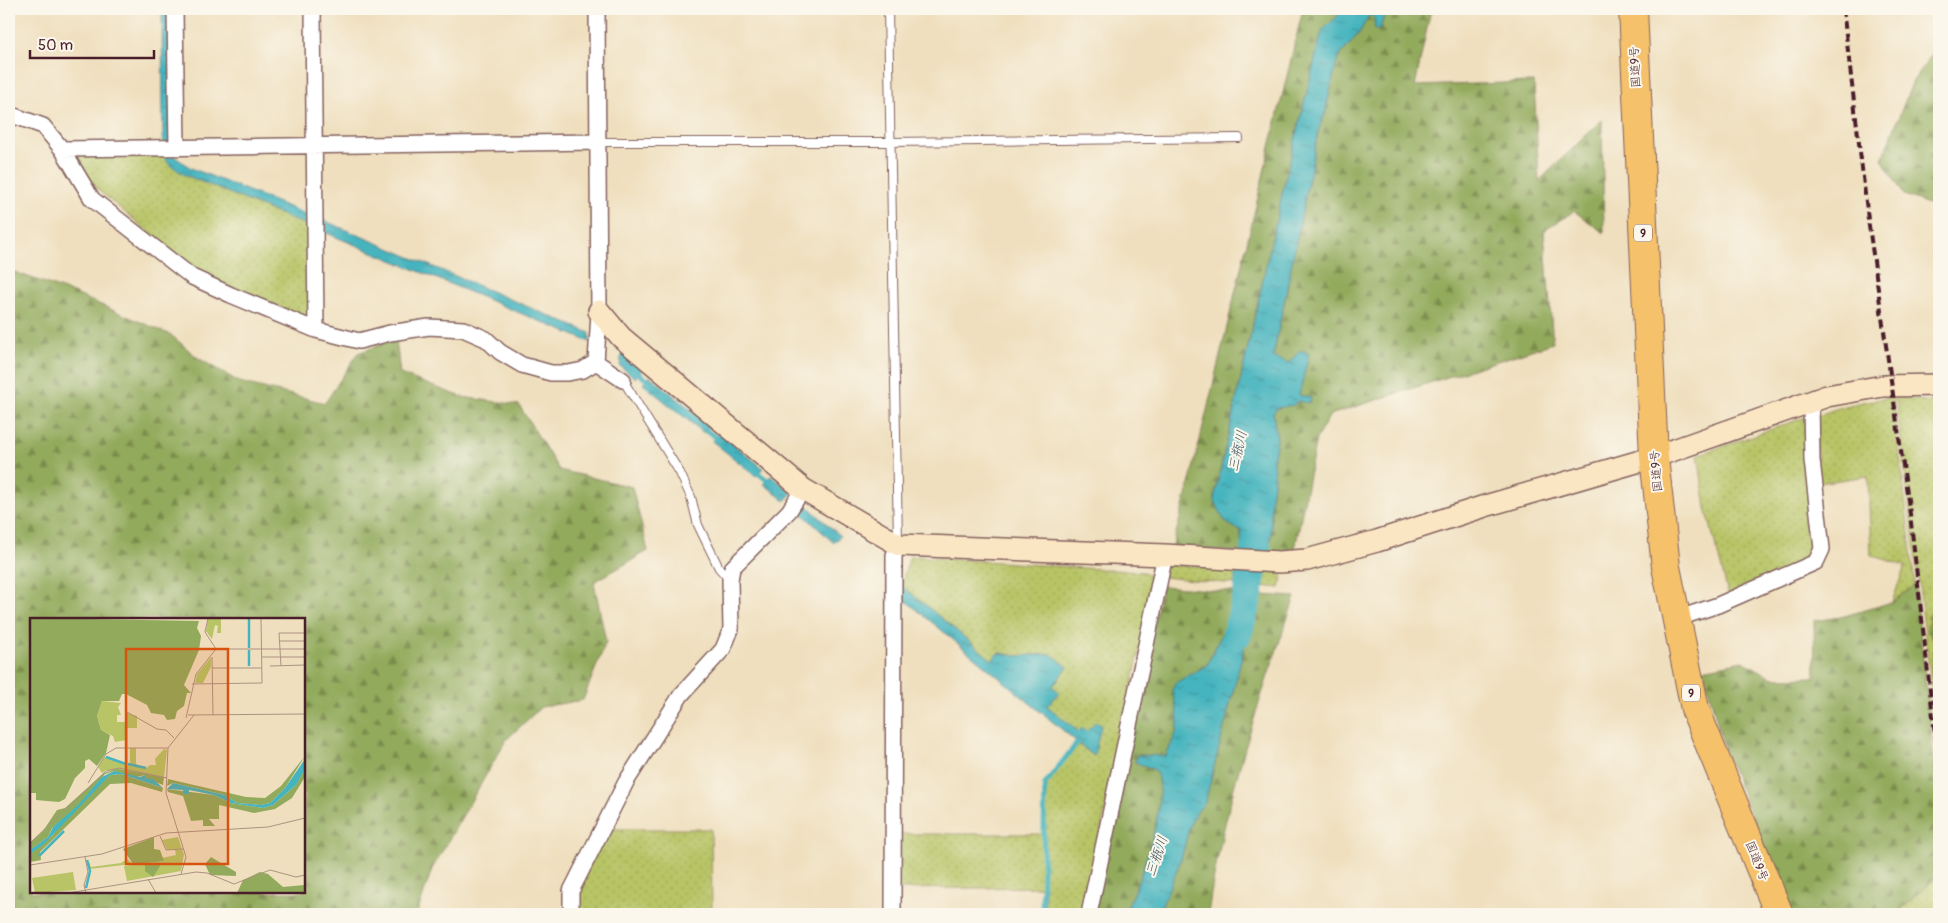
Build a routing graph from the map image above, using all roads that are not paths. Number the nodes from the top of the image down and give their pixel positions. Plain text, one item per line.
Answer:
1 (175, 9) edge
2 (313, 9) edge
3 (597, 9) edge
4 (888, 9) edge
5 (1633, 9) edge
6 (9, 114) edge
7 (1239, 138) dead end
8 (598, 142) junction
9 (890, 142) junction
10 (314, 147) junction
11 (176, 148) junction
12 (62, 150) junction
13 (599, 311) junction
14 (316, 330) junction
15 (596, 362) junction
16 (622, 380) joint
17 (1939, 385) edge
18 (1812, 402) junction
19 (1654, 457) junction
20 (801, 492) junction
21 (899, 545) junction
22 (1165, 555) junction
23 (730, 580) junction
24 (1676, 619) junction
25 (571, 914) edge
26 (893, 914) edge
27 (1089, 914) edge
28 (1779, 914) edge

1 - 11 street
2 - 10 street
3 - 8 street
4 - 9 lane
5 - 19 highway, 国道9号 / 9
6 - 12 street
7 - 9 lane
8 - 9 lane
8 - 10 street
8 - 13 street
9 - 21 lane
10 - 11 street
10 - 14 street
11 - 12 street
12 - 14 street
13 - 15 street
13 - 20 street
14 - 15 street
15 - 16 street
16 - 23 lane
17 - 18 street
18 - 19 street
18 - 24 street
19 - 22 street
19 - 24 highway, 国道9号 / 9
20 - 21 street
20 - 23 street
21 - 22 street
21 - 26 street
22 - 27 street
23 - 25 street
24 - 28 highway, 国道9号 / 9

